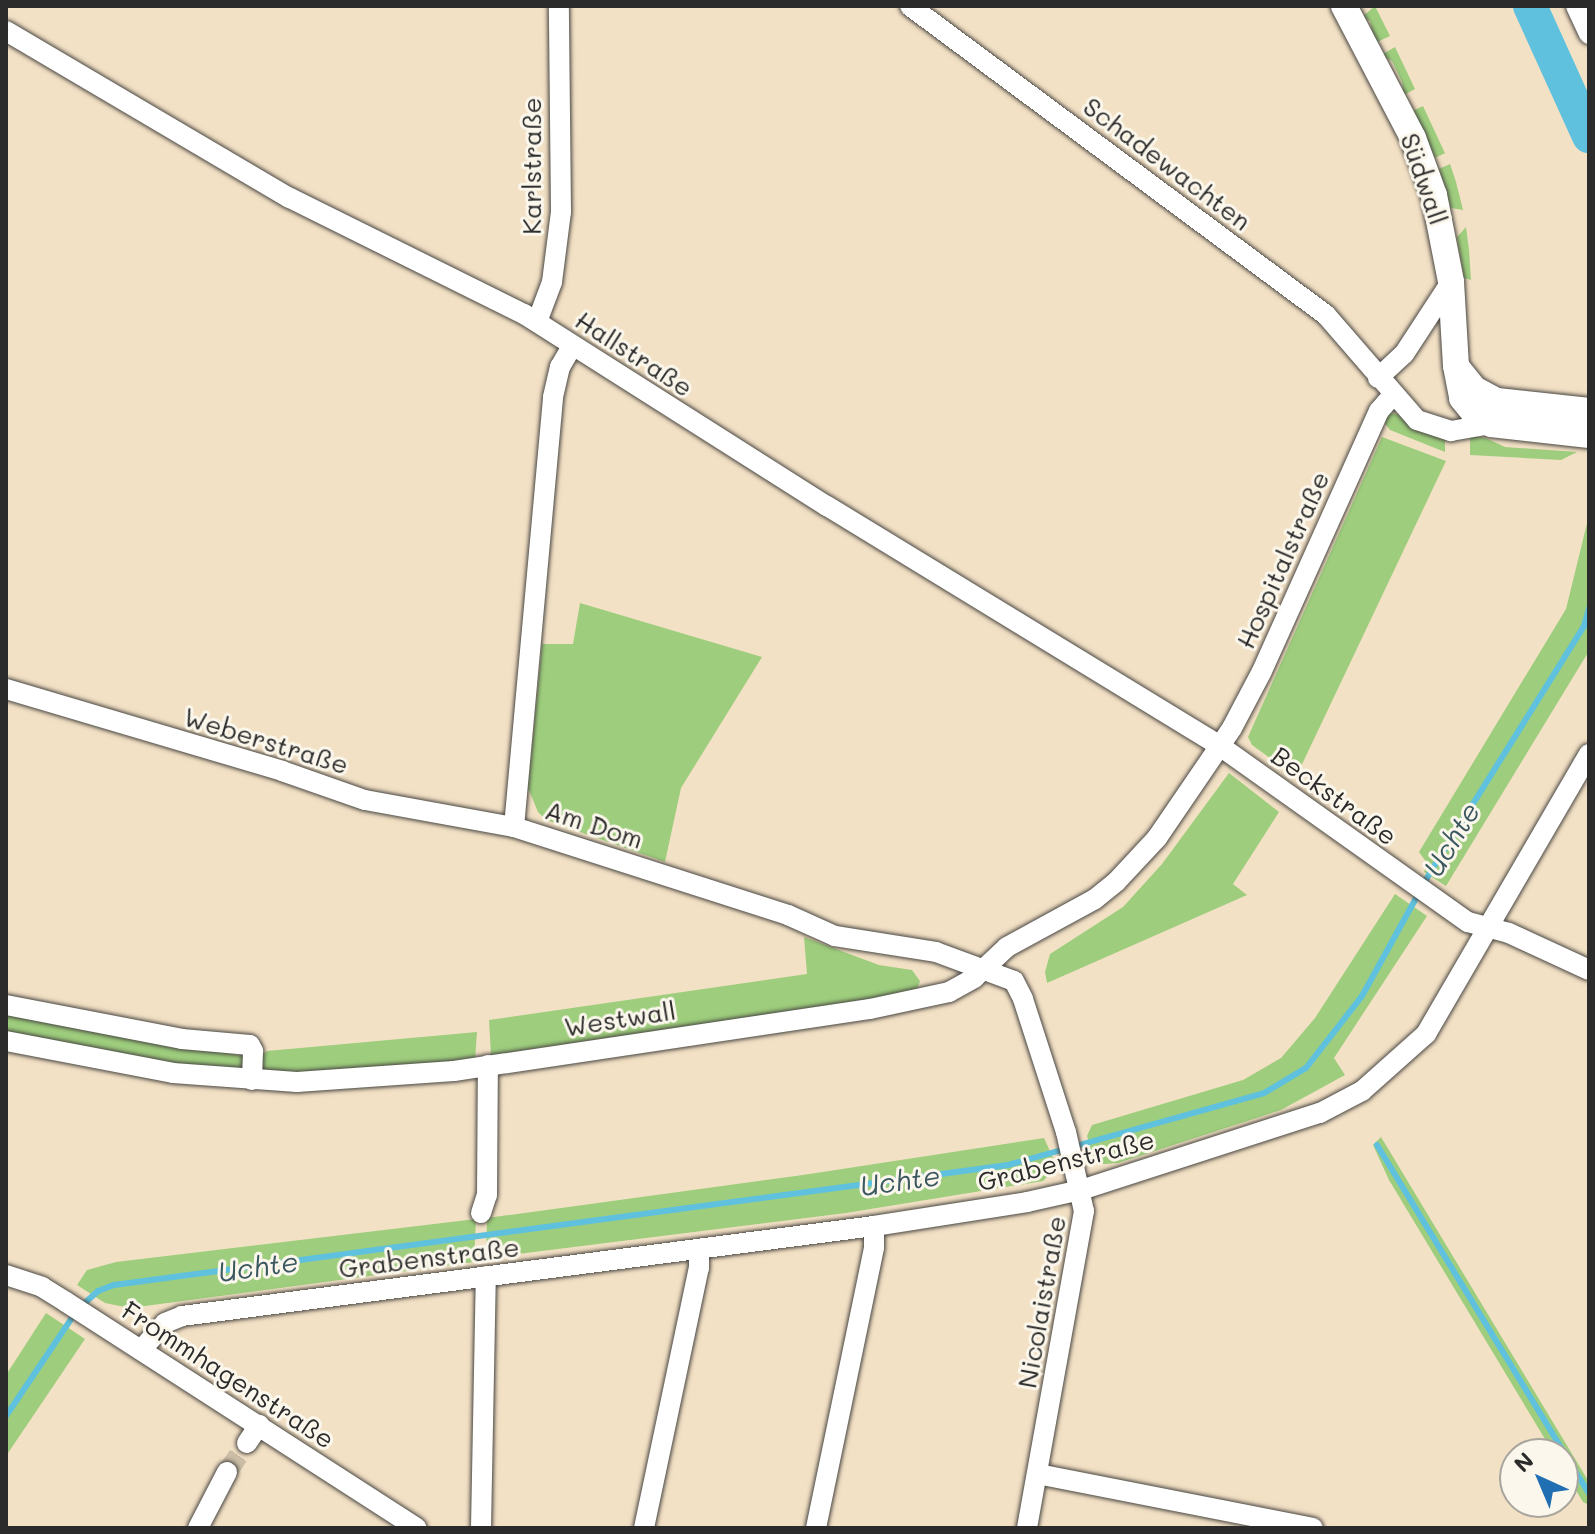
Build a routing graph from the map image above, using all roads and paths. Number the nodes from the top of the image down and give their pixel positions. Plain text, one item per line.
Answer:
1 (559, 6) edge
2 (910, 6) edge
3 (1344, 6) edge
4 (1576, 6) edge
5 (6, 31) edge
6 (1589, 34) edge
7 (1451, 282) junction
8 (537, 322) junction
9 (572, 346) junction
10 (1378, 378) junction
11 (1392, 396) junction
12 (1486, 411) junction
13 (1589, 411) edge
14 (1589, 435) edge
15 (6, 689) edge
16 (1220, 746) junction
17 (1589, 754) edge
18 (514, 827) junction
19 (1488, 929) junction
20 (986, 968) junction
21 (1589, 970) edge
22 (6, 1005) edge
23 (6, 1041) edge
24 (488, 1065) junction
25 (252, 1080) junction
26 (1080, 1180) junction
27 (481, 1213) dead end
28 (874, 1226) junction
29 (699, 1249) junction
30 (6, 1275) edge
31 (486, 1276) junction
32 (141, 1350) junction
33 (259, 1425) junction
34 (247, 1443) tunnel mouth
35 (227, 1472) tunnel mouth
36 (1038, 1474) junction
37 (198, 1528) edge
38 (417, 1528) edge
39 (481, 1528) edge
40 (644, 1528) edge
41 (816, 1528) edge
42 (1027, 1528) edge
43 (1313, 1528) edge

1 - 8 street, Karlstraße
2 - 10 street, Schadewachten
3 - 7 main road, Südwall
4 - 6 street
5 - 8 street, Hallstraße
7 - 10 street
7 - 12 main road, Südwall
8 - 9 street, Hallstraße
9 - 16 street, Hallstraße
9 - 18 street, Am Dom
10 - 11 street, Schadewachten
11 - 12 street, Schadewachten
11 - 16 street, Hospitalstraße
12 - 13 main road
12 - 14 main road
15 - 18 street, Weberstraße
16 - 19 street, Beckstraße
16 - 20 street, Hospitalstraße
17 - 19 street, Grabenstraße
18 - 20 street, Am Dom
19 - 21 street, Beckstraße
19 - 26 street, Grabenstraße
20 - 24 street, Westwall
20 - 26 street, Nicolaistraße
22 - 25 street
23 - 25 street, Westwall
24 - 25 street, Westwall
24 - 27 street
26 - 28 street, Grabenstraße
26 - 36 street, Nicolaistraße
28 - 29 street, Grabenstraße
28 - 41 street
29 - 31 street, Grabenstraße
29 - 40 street
30 - 32 street, Frommhagenstraße
31 - 32 street, Grabenstraße
31 - 39 street
32 - 33 street, Frommhagenstraße
33 - 34 street
33 - 38 street, Frommhagenstraße
35 - 37 street
36 - 42 street, Nicolaistraße
36 - 43 street

